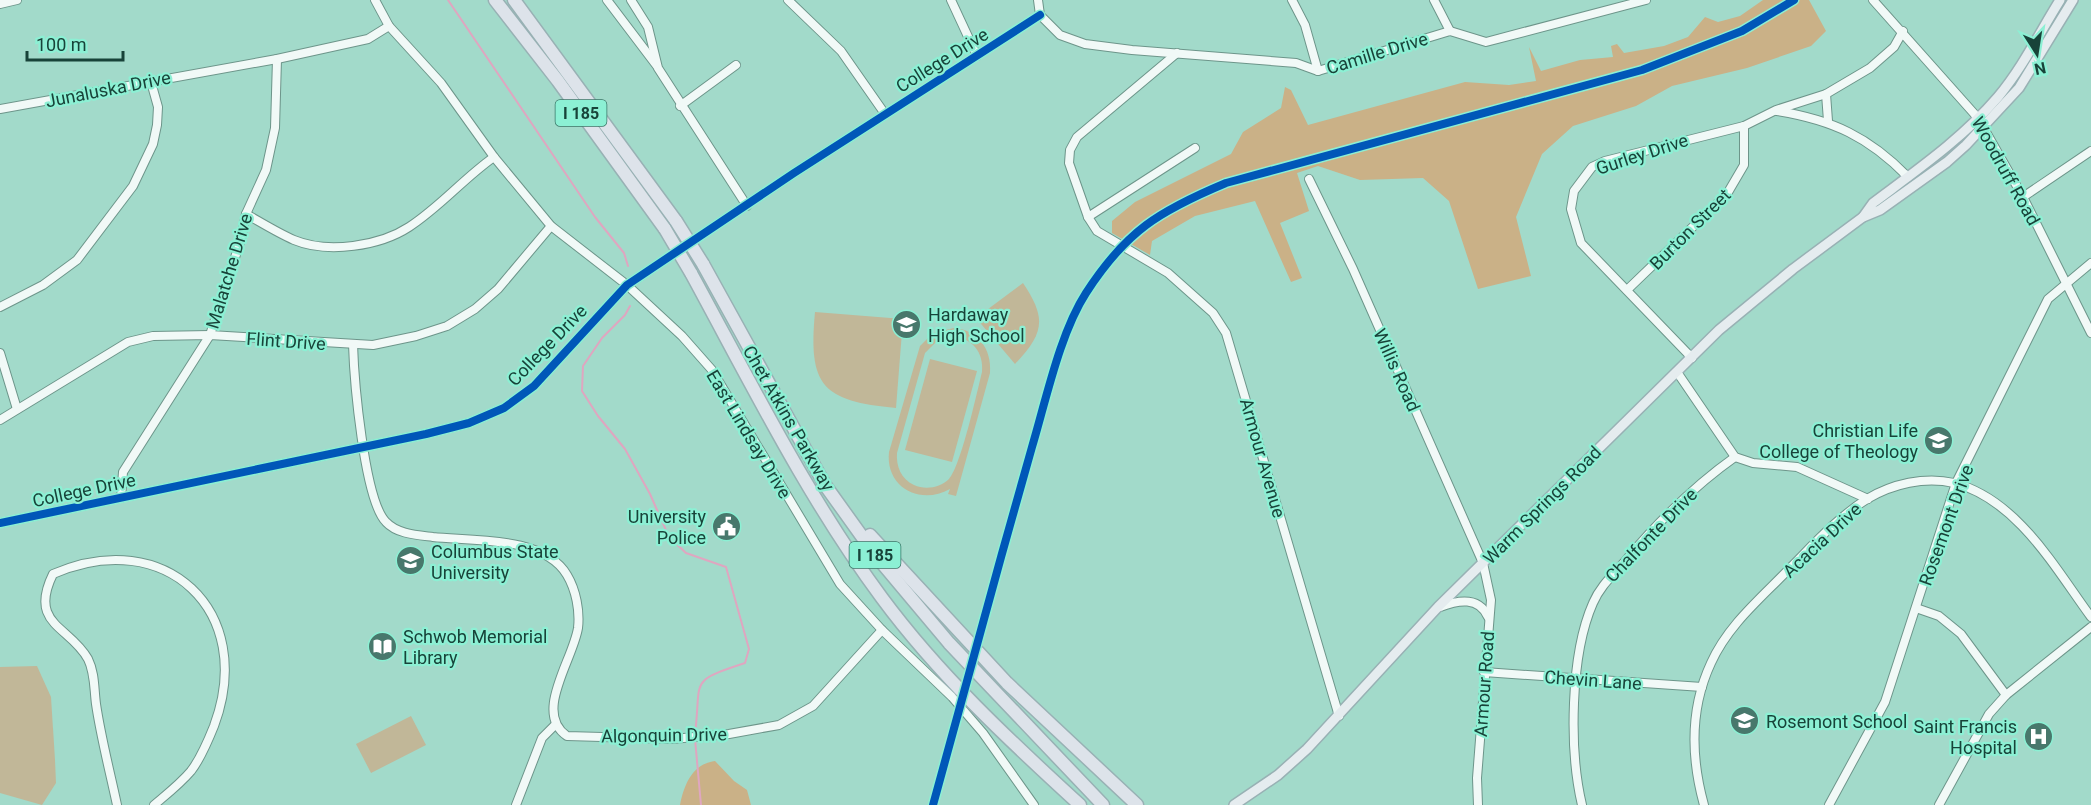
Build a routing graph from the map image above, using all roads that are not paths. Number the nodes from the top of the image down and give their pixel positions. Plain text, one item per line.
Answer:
1 (17, 0) edge
2 (375, 0) edge
3 (495, 0) edge
4 (514, 0) edge
5 (607, 0) edge
6 (631, 0) edge
7 (788, 0) edge
8 (951, 0) edge
9 (1038, 0) edge
10 (1293, 0) edge
11 (1434, 0) edge
12 (1646, 0) edge
13 (1873, 0) edge
14 (2060, 0) edge
15 (2073, 0) edge
16 (0, 4) edge
17 (1040, 15) junction
18 (390, 26) junction
19 (1450, 31) junction
20 (1903, 31) junction
21 (1177, 54) junction
22 (977, 56) junction
23 (278, 59) junction
24 (736, 65) dead end
25 (658, 68) junction
26 (1318, 71) junction
27 (151, 82) junction
28 (1826, 94) junction
29 (680, 106) junction
30 (0, 109) edge
31 (1776, 110) junction
32 (885, 114) junction
33 (1978, 118) junction
34 (1828, 121) junction
35 (1744, 126) junction
36 (1984, 127) junction
37 (1195, 148) dead end
38 (2091, 151) edge
39 (494, 157) junction
40 (1908, 177) junction
41 (1309, 179) dead end
42 (2023, 198) junction
43 (747, 206) junction
44 (246, 214) junction
45 (1088, 217) junction
46 (1863, 217) junction
47 (551, 226) junction
48 (2091, 263) edge
49 (2067, 284) junction
50 (627, 285) junction
51 (1627, 290) junction
52 (0, 307) edge
53 (2091, 333) edge
54 (210, 335) junction
55 (353, 344) junction
56 (0, 353) edge
57 (1692, 358) junction
58 (1677, 372) junction
59 (17, 410) junction
60 (0, 420) edge
61 (798, 437) junction
62 (364, 447) junction
63 (1735, 457) junction
64 (1956, 483) junction
65 (121, 498) junction
66 (1868, 499) junction
67 (0, 523) edge
68 (1484, 563) junction
69 (1438, 607) junction
70 (1916, 608) junction
71 (2091, 617) edge
72 (1489, 619) junction
73 (2091, 627) edge
74 (882, 630) junction
75 (1484, 672) junction
76 (1575, 680) junction
77 (1702, 687) junction
78 (2006, 695) junction
79 (1339, 716) junction
80 (555, 725) junction
81 (156, 804) edge
82 (117, 805) edge
83 (516, 805) edge
84 (1034, 805) edge
85 (1080, 805) edge
86 (1103, 805) edge
87 (1137, 805) edge
88 (1234, 805) edge
89 (1478, 805) edge
90 (1582, 805) edge
91 (1704, 805) edge
92 (1829, 805) edge
93 (1939, 805) edge

1 - 16 street
2 - 18 street, East Lindsay Drive
3 - 85 highway, Chet Atkins Parkway / I 185, bridge
4 - 61 highway, Chet Atkins Parkway / I 185, bridge
5 - 25 street
6 - 25 street
7 - 32 street
8 - 22 street
9 - 17 street
10 - 26 street
11 - 19 street
12 - 19 street, Camille Drive
13 - 20 street, Woodruff Road
14 - 33 main road, Warm Springs Road
15 - 36 main road, Warm Springs Road
17 - 21 street, Camille Drive
17 - 22 street, College Drive
18 - 23 street, Junaluska Drive
18 - 39 street, East Lindsay Drive
19 - 26 street, Camille Drive
20 - 28 street, Gurley Drive
20 - 33 street, Woodruff Road
21 - 26 street, Camille Drive
21 - 45 street
22 - 32 street, College Drive
23 - 27 street, Junaluska Drive
23 - 44 street, Malatche Drive
24 - 29 street
25 - 29 street
27 - 30 street, Junaluska Drive
27 - 52 street
28 - 31 street, Gurley Drive
28 - 34 street
29 - 43 street
31 - 34 street
31 - 35 street, Gurley Drive
32 - 43 street, College Drive
33 - 36 street, Woodruff Road
33 - 40 main road, Warm Springs Road
34 - 40 street
35 - 51 street, Burton Street
35 - 51 street, Gurley Drive
36 - 42 street, Woodruff Road
36 - 46 main road, Warm Springs Road
37 - 45 street
38 - 42 street
39 - 44 street
39 - 47 street, East Lindsay Drive
40 - 46 main road, Warm Springs Road
41 - 68 street, Willis Road
42 - 49 street, Woodruff Road
43 - 50 street, College Drive
44 - 54 street, Malatche Drive
45 - 79 street, Armour Avenue
46 - 57 main road, Warm Springs Road
47 - 50 street, East Lindsay Drive
47 - 55 street, Flint Drive
48 - 49 street, Rosemont Drive
49 - 53 street, Woodruff Road
49 - 64 street, Rosemont Drive
50 - 62 street, College Drive
50 - 74 street, East Lindsay Drive
51 - 57 street, Gurley Drive
54 - 55 street, Flint Drive
54 - 59 street, Flint Drive
54 - 65 street, Malatche Drive
55 - 62 street
56 - 59 street
57 - 58 main road, Warm Springs Road
58 - 63 street
58 - 68 main road, Warm Springs Road
59 - 60 street, Flint Drive
61 - 86 highway, Chet Atkins Parkway / I 185
61 - 87 highway
62 - 65 street, College Drive
62 - 80 street
63 - 66 street
63 - 76 street, Chalfonte Drive
64 - 66 street, Acacia Drive
64 - 70 street, Rosemont Drive
64 - 71 street, Acacia Drive
65 - 67 street, College Drive
66 - 77 street, Acacia Drive
68 - 69 main road, Warm Springs Road
68 - 72 street, Armour Road
69 - 72 street
69 - 79 main road, Warm Springs Road
70 - 78 street
70 - 92 street, Rosemont Drive
72 - 75 street, Armour Road
73 - 78 street
74 - 80 street, Algonquin Drive
74 - 84 street, East Lindsay Drive
75 - 76 street, Chevin Lane
75 - 89 street, Armour Road
76 - 77 street, Chevin Lane
76 - 90 street, Chalfonte Drive
77 - 91 street, Acacia Drive
78 - 93 street
79 - 88 main road, Warm Springs Road
80 - 83 street
81 - 82 street

